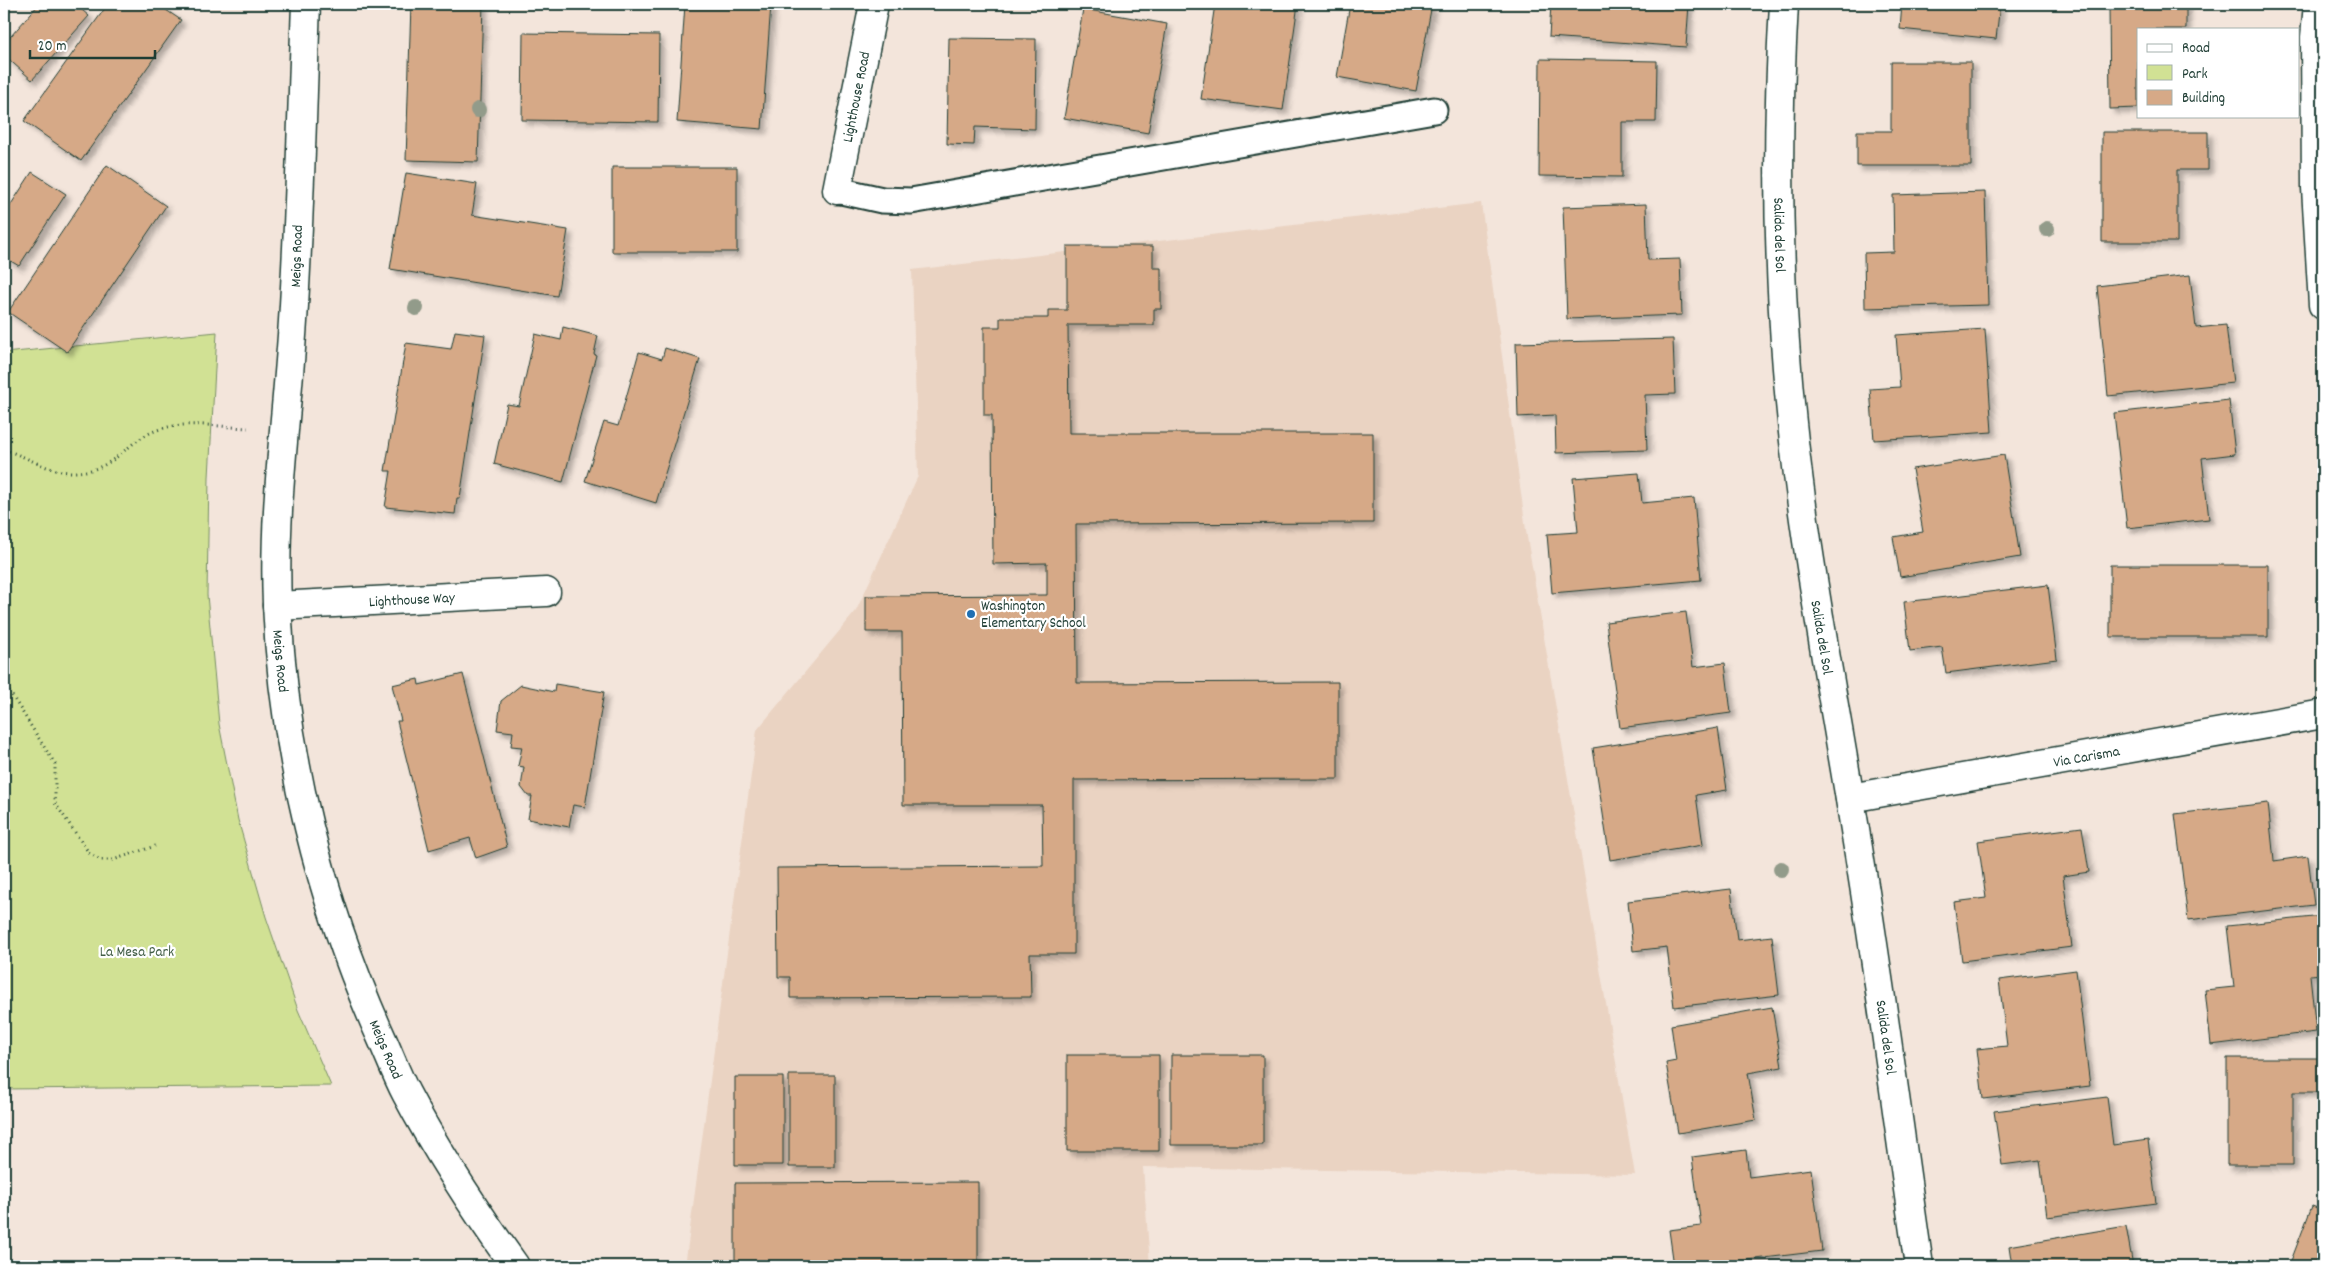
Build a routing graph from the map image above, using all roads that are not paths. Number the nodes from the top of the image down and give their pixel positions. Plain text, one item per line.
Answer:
1 (306, 4) edge
2 (874, 4) edge
3 (1784, 4) edge
4 (2318, 4) edge
5 (1434, 110) dead end
6 (837, 190) joint
7 (2323, 305) edge
8 (546, 592) dead end
9 (277, 606) junction
10 (2323, 714) edge
11 (1850, 798) junction
12 (515, 1266) edge
13 (1918, 1266) edge

1 - 9 street, Meigs Road
2 - 6 street, Lighthouse Road
3 - 11 street, Salida del Sol
4 - 7 street
5 - 6 lane
8 - 9 street, Lighthouse Way
9 - 12 street, Meigs Road
10 - 11 street, Via Carisma
11 - 13 street, Salida del Sol

